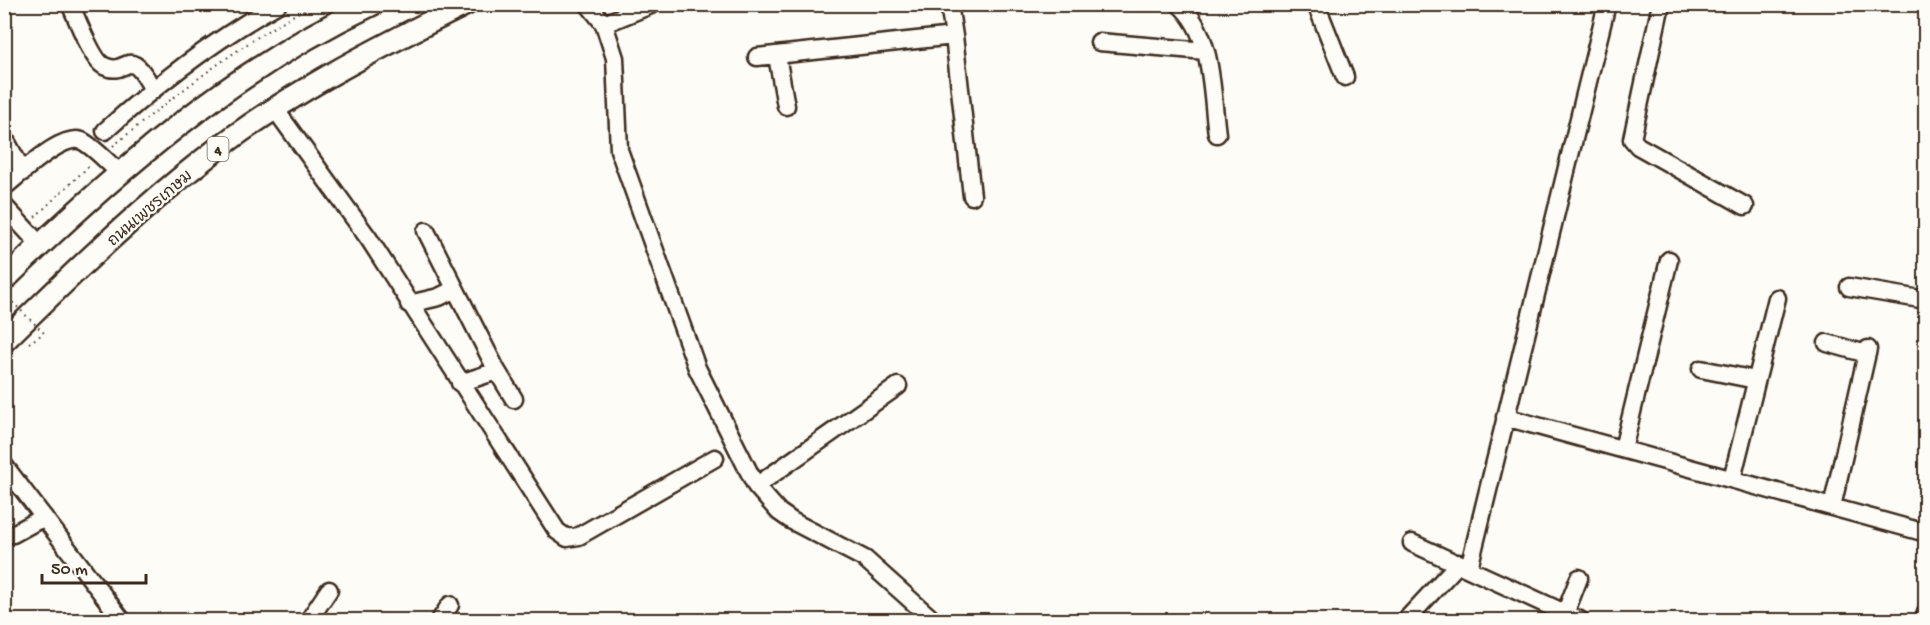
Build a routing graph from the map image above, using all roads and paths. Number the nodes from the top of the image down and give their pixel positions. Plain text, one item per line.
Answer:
1 (70, 4) edge
2 (278, 4) edge
3 (314, 4) edge
4 (373, 4) edge
5 (466, 4) edge
6 (588, 4) edge
7 (653, 4) edge
8 (949, 4) edge
9 (1179, 4) edge
10 (1316, 4) edge
11 (1607, 4) edge
12 (1661, 4) edge
13 (604, 24) junction
14 (954, 36) junction
15 (1099, 42) dead end
16 (1206, 51) junction
17 (777, 56) junction
18 (757, 57) dead end
19 (1345, 77) dead end
20 (152, 88) junction
21 (786, 106) dead end
22 (275, 109) junction
23 (105, 130) dead end
24 (1217, 134) dead end
25 (4, 137) edge
26 (100, 156) junction
27 (23, 172) junction
28 (120, 173) junction
29 (4, 187) edge
30 (972, 196) dead end
31 (4, 206) edge
32 (1745, 206) dead end
33 (24, 227) junction
34 (426, 231) dead end
35 (4, 246) edge
36 (41, 246) junction
37 (1669, 260) dead end
38 (4, 280) edge
39 (1849, 287) dead end
40 (455, 289) junction
41 (4, 294) edge
42 (1777, 298) dead end
43 (1926, 300) edge
44 (409, 304) junction
45 (4, 341) edge
46 (29, 343) dead end
47 (1827, 343) dead end
48 (1701, 369) dead end
49 (497, 371) junction
50 (1756, 380) junction
51 (459, 383) junction
52 (898, 386) dead end
53 (514, 399) dead end
54 (1505, 417) junction
55 (1623, 449) junction
56 (715, 458) dead end
57 (4, 465) edge
58 (1732, 479) junction
59 (756, 486) junction
60 (1832, 507) junction
61 (44, 517) junction
62 (1926, 533) edge
63 (13, 534) dead end
64 (1412, 543) dead end
65 (1464, 565) junction
66 (1579, 578) dead end
67 (329, 590) dead end
68 (450, 605) dead end
69 (1926, 614) edge
70 (1572, 617) edge
71 (119, 620) edge
72 (309, 621) edge
73 (440, 621) edge
74 (933, 621) edge
75 (1406, 621) edge
76 (1924, 621) edge

1 - 20 street
2 - 20 street
3 - 26 path
4 - 28 main road
5 - 22 main road, ถนนเพชรเกษม / 4
6 - 13 street
7 - 13 street
8 - 14 street
9 - 16 street
10 - 19 street
11 - 54 street
12 - 32 street
13 - 59 street
14 - 17 street
14 - 30 street
15 - 16 street
16 - 24 street
17 - 18 street
17 - 21 street
20 - 23 street
22 - 44 street
22 - 45 main road, ถนนเพชรเกษม / 4
25 - 27 street
26 - 27 street
26 - 28 street
26 - 33 path
27 - 29 street
28 - 36 main road
31 - 33 street
33 - 35 path
33 - 36 street
34 - 40 street
36 - 38 main road
37 - 55 street
39 - 43 street
40 - 44 street
40 - 49 street
41 - 46 path, bridge
42 - 50 street
44 - 51 street
47 - 60 street
48 - 50 street
49 - 51 street
49 - 53 street
50 - 58 street
51 - 56 street
52 - 59 street
54 - 55 street
54 - 65 street
55 - 58 street
57 - 61 street
58 - 60 street
59 - 74 street
60 - 62 street
61 - 63 street
61 - 71 street
64 - 65 street
65 - 70 street
65 - 75 street
66 - 70 street
67 - 72 street
68 - 73 street
69 - 76 street

